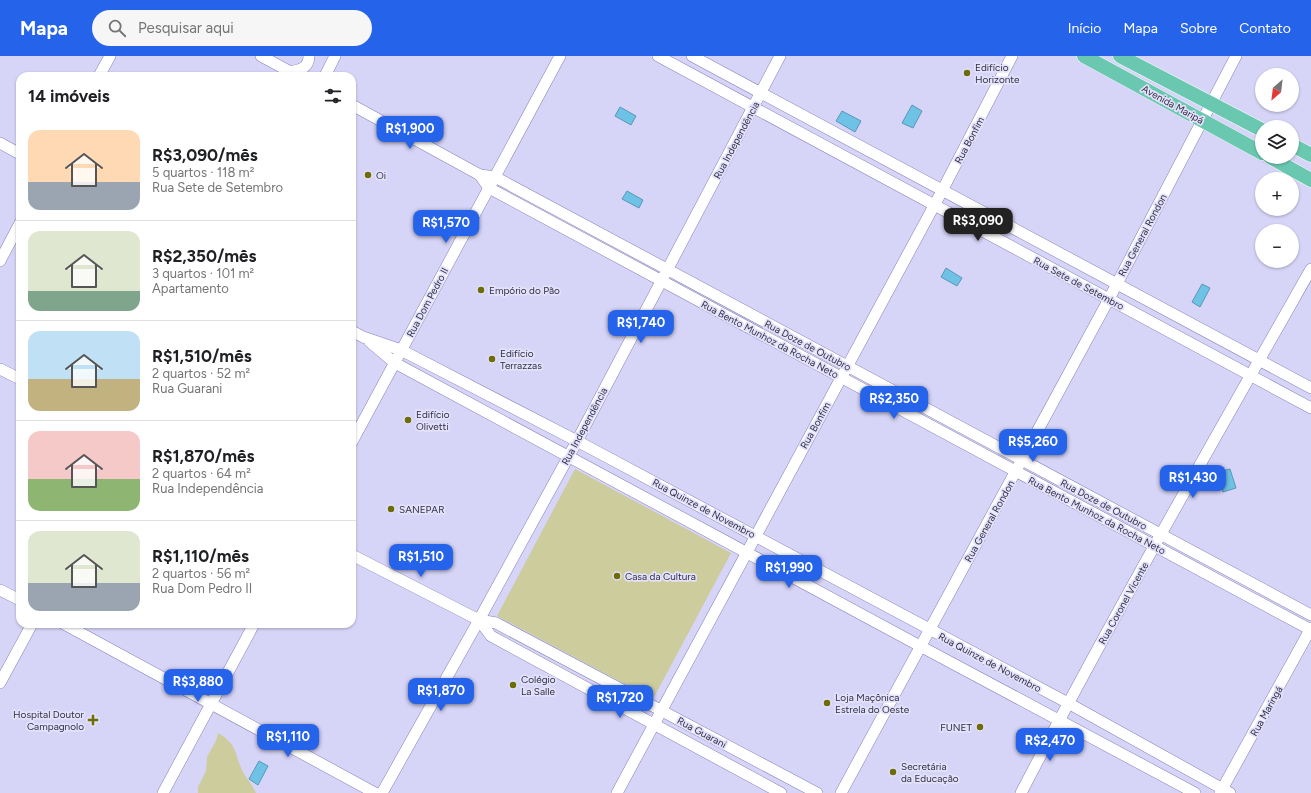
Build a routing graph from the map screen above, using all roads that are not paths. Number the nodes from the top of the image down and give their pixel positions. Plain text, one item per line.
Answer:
1 (110, 56) edge
2 (261, 56) edge
3 (309, 56) edge
4 (560, 56) edge
5 (658, 56) edge
6 (692, 56) edge
7 (780, 56) edge
8 (1012, 56) edge
9 (1084, 56) edge
10 (1120, 56) edge
11 (1236, 56) edge
12 (331, 57) edge
13 (101, 72) edge
14 (290, 72) edge
15 (297, 72) edge
16 (325, 72) edge
17 (761, 93) junction
18 (1211, 103) junction
19 (356, 107) edge
20 (753, 108) junction
21 (1202, 120) junction
22 (1255, 126) edge
23 (0, 143) edge
24 (1255, 149) edge
25 (1299, 149) edge
26 (16, 152) edge
27 (1311, 155) edge
28 (1282, 164) edge
29 (480, 175) junction
30 (495, 177) junction
31 (1311, 180) edge
32 (489, 188) junction
33 (942, 191) junction
34 (934, 206) junction
35 (16, 230) edge
36 (0, 260) edge
37 (1311, 269) edge
38 (667, 270) junction
39 (661, 281) junction
40 (1116, 284) junction
41 (1108, 299) junction
42 (356, 333) edge
43 (363, 337) junction
44 (401, 350) junction
45 (1259, 360) junction
46 (395, 363) junction
47 (847, 366) junction
48 (0, 369) edge
49 (1251, 375) junction
50 (16, 377) edge
51 (841, 378) junction
52 (1311, 388) edge
53 (1311, 408) edge
54 (356, 435) edge
55 (577, 441) junction
56 (568, 457) junction
57 (1022, 460) junction
58 (1016, 472) junction
59 (1160, 534) junction
60 (755, 535) junction
61 (1154, 546) junction
62 (746, 552) junction
63 (356, 558) edge
64 (0, 590) edge
65 (16, 598) edge
66 (1311, 616) edge
67 (479, 620) junction
68 (30, 628) edge
69 (71, 628) edge
70 (252, 628) edge
71 (928, 629) junction
72 (1311, 630) edge
73 (920, 646) junction
74 (0, 684) edge
75 (1068, 703) junction
76 (211, 704) junction
77 (662, 710) junction
78 (1059, 720) junction
79 (654, 724) junction
80 (1224, 792) edge
81 (163, 793) edge
82 (375, 793) edge
83 (382, 793) edge
84 (617, 793) edge
85 (781, 793) edge
86 (817, 793) edge
87 (841, 793) edge
88 (1021, 793) edge
89 (1195, 793) edge

1 - 13 street
2 - 14 street
3 - 15 street
4 - 30 street, Rua Dom Pedro II
5 - 20 street, Rua Sete de Setembro
6 - 17 street, Rua Sete de Setembro
7 - 17 street, Rua Independência
8 - 33 street, Rua Bonfim
9 - 21 main road, Avenida Maripá
10 - 18 main road, Avenida Maripá
11 - 18 street
12 - 16 street
17 - 20 street, Rua Independência
17 - 33 street, Rua Sete de Setembro
18 - 21 street, Rua General Rondon
18 - 22 main road, Avenida Maripá
19 - 29 street
20 - 34 street, Rua Sete de Setembro
20 - 38 street, Rua Independência
21 - 24 main road, Avenida Maripá
21 - 40 street, Rua General Rondon
23 - 26 street
25 - 27 main road
28 - 31 main road
29 - 30 street
29 - 32 street, Rua Bento Munhoz da Rocha Neto
30 - 32 street, Rua Dom Pedro II
30 - 38 street, Rua Doze de Outubro
32 - 39 street, Rua Bento Munhoz da Rocha Neto
32 - 44 street, Rua Dom Pedro II
33 - 34 street, Rua Bonfim
33 - 40 street, Rua Sete de Setembro
34 - 41 street, Rua Sete de Setembro
34 - 47 street, Rua Bonfim
35 - 36 street
37 - 45 street, Rua Coronel Vicente
38 - 39 street, Rua Independência
38 - 47 street, Rua Doze de Outubro
39 - 51 street, Rua Bento Munhoz da Rocha Neto
39 - 55 street, Rua Independência
40 - 41 street, Rua General Rondon
40 - 45 street, Rua Sete de Setembro
41 - 49 street, Rua Sete de Setembro
41 - 57 street, Rua General Rondon
42 - 43 street, Rua Quinze de Novembro
43 - 44 street, Rua Quinze de Novembro
43 - 46 street, Rua Quinze de Novembro
44 - 46 street, Rua Dom Pedro II
44 - 55 street, Rua Quinze de Novembro
45 - 49 street, Rua Coronel Vicente
45 - 52 street, Rua Sete de Setembro
46 - 54 street, Rua Dom Pedro II
46 - 56 street, Rua Quinze de Novembro
47 - 51 street, Rua Bonfim
47 - 57 street, Rua Doze de Outubro
48 - 50 street
49 - 53 street, Rua Sete de Setembro
49 - 59 street, Rua Coronel Vicente
51 - 58 street, Rua Bento Munhoz da Rocha Neto
51 - 60 street, Rua Bonfim
55 - 56 street, Rua Independência
55 - 60 street, Rua Quinze de Novembro
56 - 62 street, Rua Quinze de Novembro
56 - 67 street, Rua Independência
57 - 58 street, Rua General Rondon
57 - 59 street, Rua Doze de Outubro
58 - 61 street, Rua Bento Munhoz da Rocha Neto
58 - 71 street, Rua General Rondon
59 - 61 street, Rua Coronel Vicente
59 - 66 street, Rua Doze de Outubro
60 - 62 street, Rua Bonfim
60 - 71 street, Rua Quinze de Novembro
61 - 72 street, Rua Bento Munhoz da Rocha Neto
61 - 75 street, Rua Coronel Vicente
62 - 73 street, Rua Quinze de Novembro
62 - 77 street, Rua Bonfim
63 - 67 street, Rua Guarani
64 - 65 street
67 - 77 street, Rua Guarani
67 - 79 street, Rua Guarani
67 - 83 street, Rua Independência
68 - 74 street
69 - 76 street
70 - 76 street
71 - 73 street, Rua General Rondon
71 - 75 street, Rua Quinze de Novembro
72 - 80 street, Rua Maringá
73 - 78 street, Rua Quinze de Novembro
73 - 87 street, Rua General Rondon
75 - 78 street, Rua Coronel Vicente
75 - 80 street, Rua Quinze de Novembro
76 - 81 street
76 - 82 street
77 - 79 street, Rua Bonfim
77 - 86 street, Rua Guarani
78 - 88 street, Rua Coronel Vicente
78 - 89 street, Rua Quinze de Novembro
79 - 84 street, Rua Bonfim
79 - 85 street, Rua Guarani

